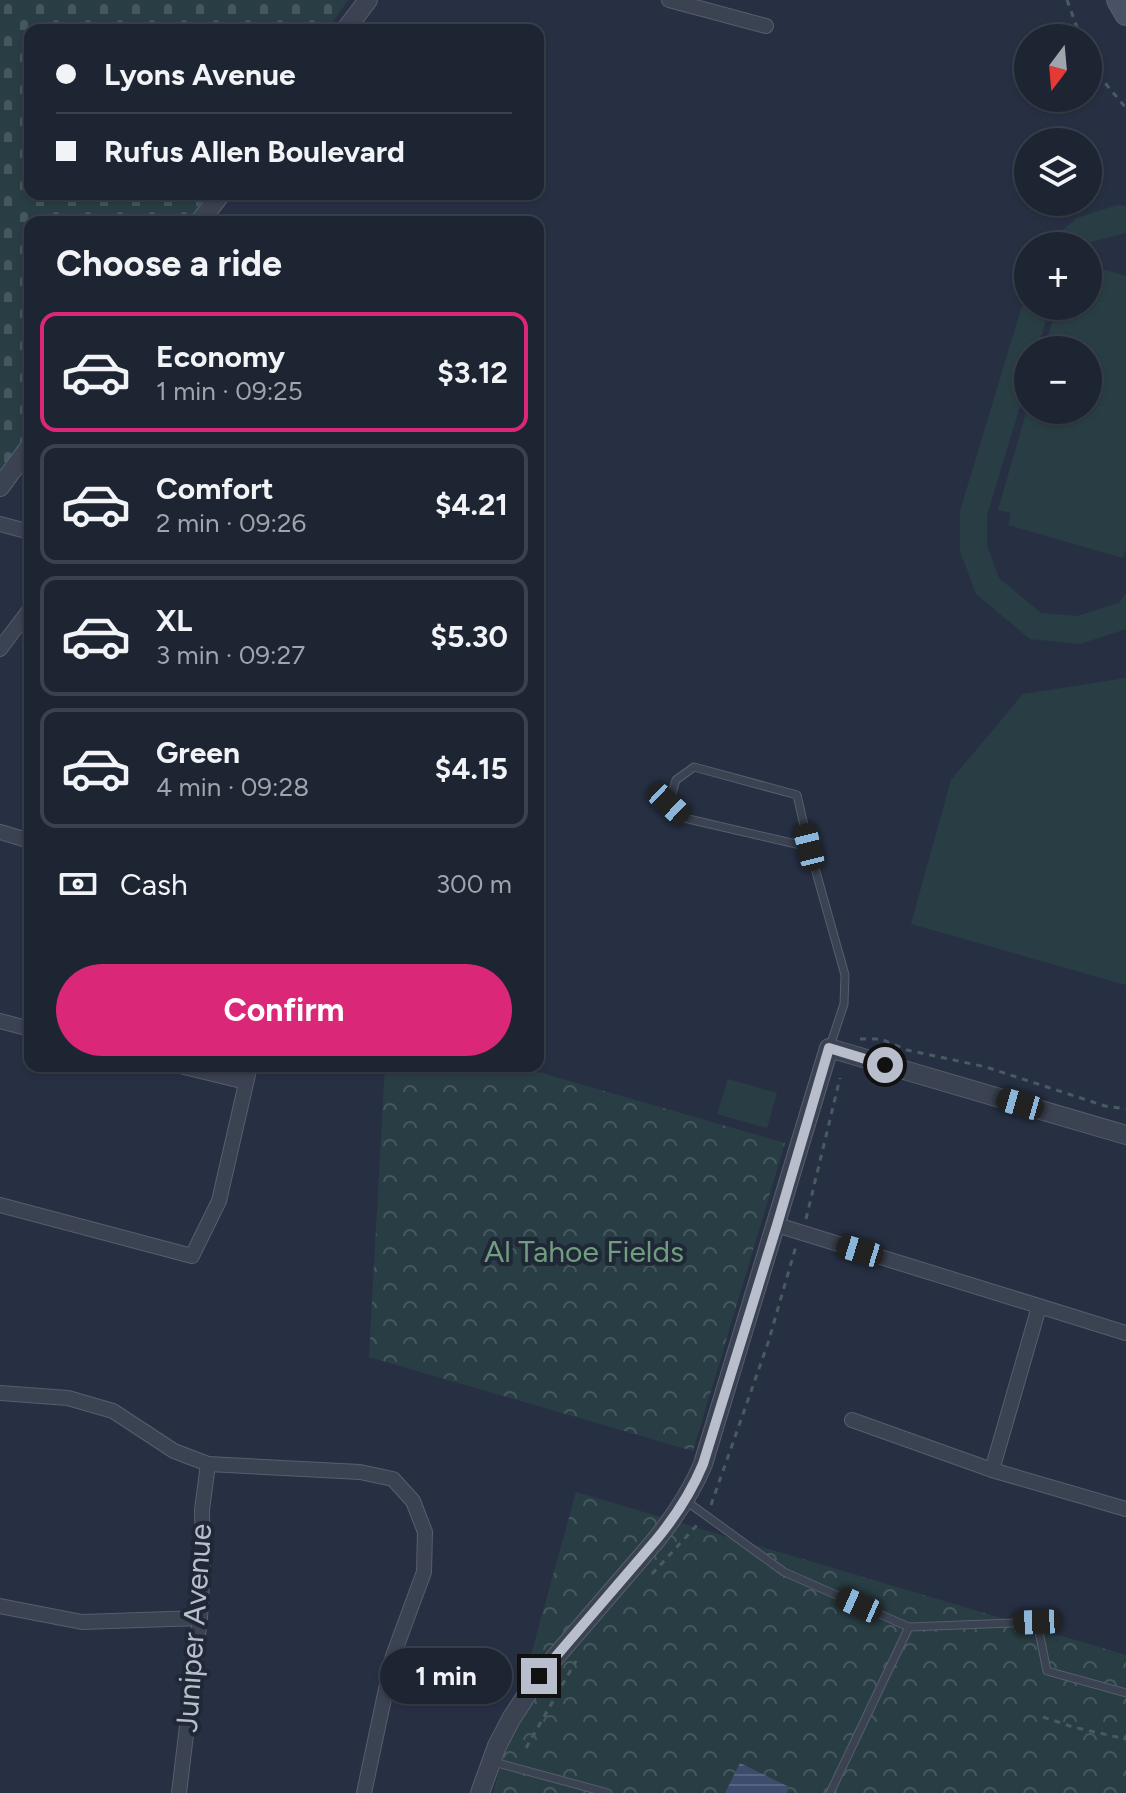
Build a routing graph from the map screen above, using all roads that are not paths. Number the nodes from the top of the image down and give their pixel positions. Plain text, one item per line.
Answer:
1 (368, 0) edge
2 (669, 0) edge
3 (1118, 0) edge
4 (1126, 14) edge
5 (350, 24) edge
6 (766, 26) dead end
7 (216, 200) edge
8 (204, 216) edge
9 (24, 454) edge
10 (0, 487) edge
11 (0, 524) edge
12 (24, 530) edge
13 (24, 617) edge
14 (0, 649) edge
15 (0, 832) edge
16 (24, 839) edge
17 (809, 847) junction
18 (0, 1021) edge
19 (24, 1027) edge
20 (829, 1048) junction
21 (205, 1072) edge
22 (248, 1072) edge
23 (246, 1082) junction
24 (1126, 1135) edge
25 (0, 1205) edge
26 (777, 1225) junction
27 (1039, 1307) junction
28 (1126, 1333) edge
29 (0, 1393) edge
30 (852, 1420) dead end
31 (208, 1464) junction
32 (992, 1470) junction
33 (686, 1501) junction
34 (1126, 1509) edge
35 (0, 1606) edge
36 (200, 1618) junction
37 (909, 1627) junction
38 (1126, 1693) edge
39 (491, 1761) junction
40 (179, 1793) edge
41 (364, 1793) edge
42 (480, 1793) edge
43 (608, 1793) edge
44 (830, 1793) edge

1 - 5 street
2 - 6 street
3 - 4 main road
7 - 8 street
9 - 10 street
11 - 12 street
13 - 14 street
15 - 16 street
17 - 17 lane
17 - 20 lane
18 - 19 street
20 - 24 street
20 - 26 street
21 - 23 street
22 - 23 street
23 - 25 street
26 - 27 street
26 - 33 street
27 - 28 street
27 - 32 street
29 - 31 street
30 - 32 street
31 - 36 street, Juniper Avenue
31 - 41 street
32 - 34 street
33 - 37 lane
33 - 39 street
35 - 36 street
36 - 40 street, Juniper Avenue
37 - 38 lane
37 - 44 lane
39 - 42 street
39 - 43 lane

